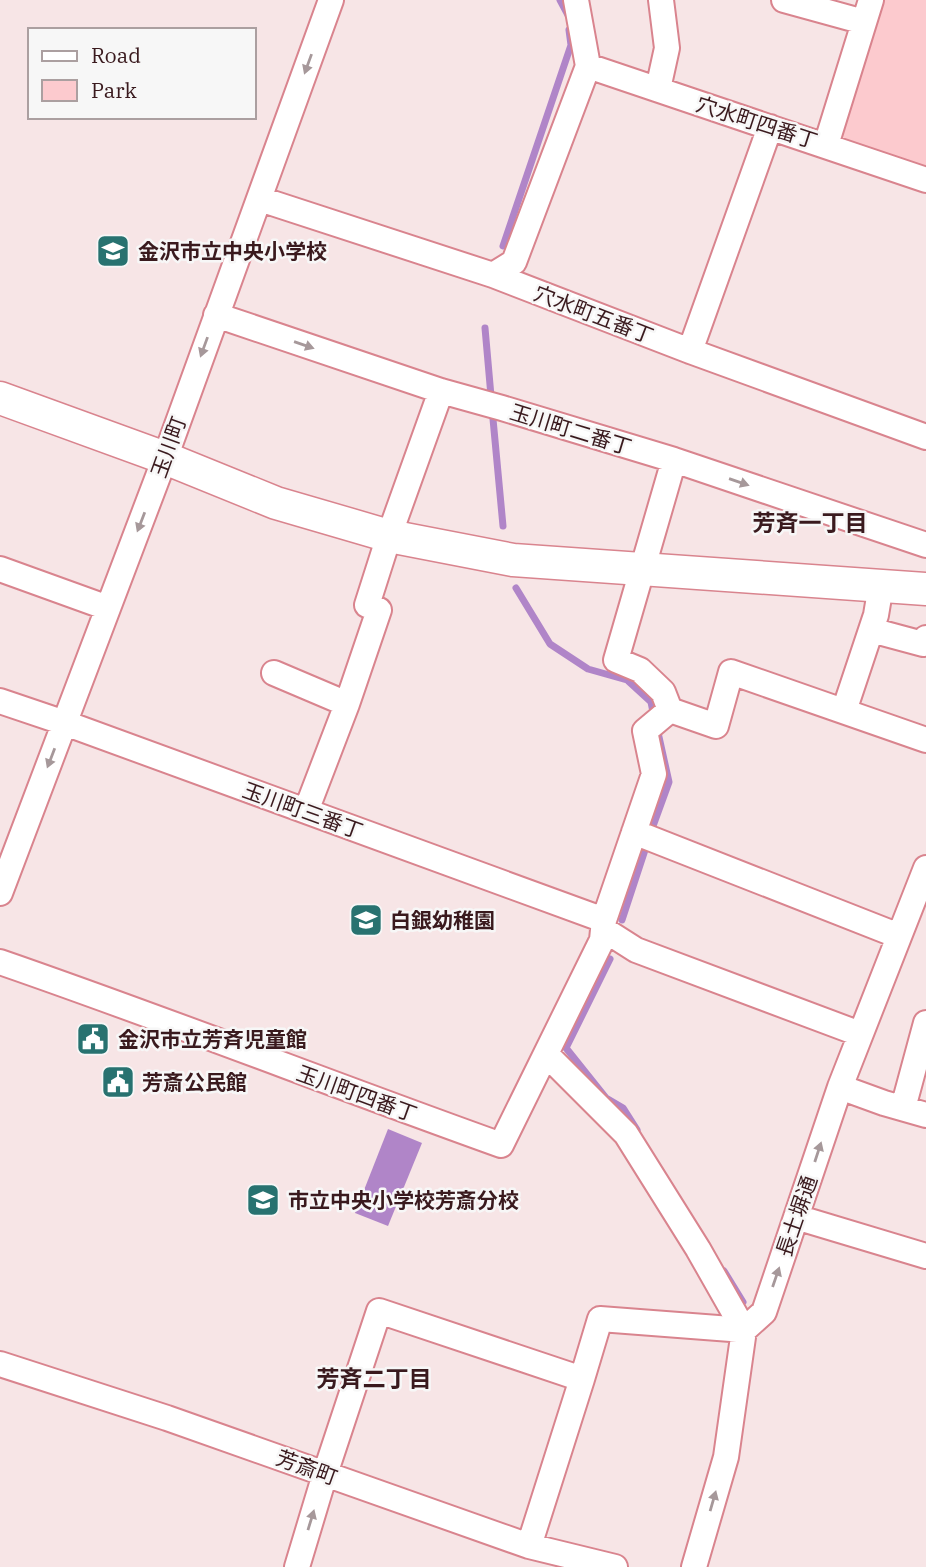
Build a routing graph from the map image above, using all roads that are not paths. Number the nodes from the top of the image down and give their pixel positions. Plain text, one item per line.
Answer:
1 (331, 0) edge
2 (576, 0) edge
3 (661, 0) edge
4 (784, 0) edge
5 (868, 11) edge
6 (589, 66) junction
7 (658, 89) junction
8 (770, 127) junction
9 (826, 145) junction
10 (926, 180) edge
11 (260, 199) junction
12 (493, 275) junction
13 (216, 315) junction
14 (690, 351) junction
15 (440, 391) junction
16 (0, 398) edge
17 (926, 437) edge
18 (165, 458) junction
19 (674, 460) junction
20 (389, 536) junction
21 (926, 545) edge
22 (644, 568) junction
23 (0, 569) edge
24 (881, 585) junction
25 (926, 589) edge
26 (108, 608) junction
27 (872, 630) junction
28 (926, 638) edge
29 (274, 673) dead end
30 (0, 701) edge
31 (347, 704) junction
32 (844, 711) junction
33 (661, 718) junction
34 (65, 723) junction
35 (926, 740) edge
36 (306, 811) junction
37 (634, 832) junction
38 (926, 868) edge
39 (0, 893) edge
40 (604, 925) junction
41 (898, 936) junction
42 (0, 962) edge
43 (926, 1023) edge
44 (860, 1034) junction
45 (547, 1054) junction
46 (840, 1087) junction
47 (914, 1112) edge
48 (796, 1217) junction
49 (926, 1256) edge
50 (744, 1330) junction
51 (0, 1364) edge
52 (582, 1379) junction
53 (325, 1474) junction
54 (529, 1546) junction
55 (298, 1567) edge
56 (615, 1567) edge
57 (694, 1567) edge

1 -> 11 street, 玉川町
2 - 6 street
3 - 7 street
4 - 5 street
5 - 9 street
6 - 7 street, 穴水町四番丁
6 - 12 street
7 - 8 street, 穴水町四番丁
8 - 9 street, 穴水町四番丁
8 - 14 street
9 - 10 street, 穴水町四番丁
11 - 12 street, 穴水町五番丁
11 - 13 street, 玉川町
12 - 14 street, 穴水町五番丁
13 -> 15 street, 玉川町二番丁
13 -> 18 street, 玉川町
14 - 17 street, 穴水町五番丁
15 - 19 street, 玉川町二番丁
15 - 20 street
16 - 18 street
18 - 20 street
18 -> 26 street, 玉川町
19 -> 21 street, 玉川町二番丁
19 - 22 street
20 - 22 street
20 - 31 street
22 - 24 street
22 - 33 street
23 - 26 street
24 - 25 street
24 - 27 street
26 - 34 street, 玉川町
27 - 28 street
27 - 32 street
29 - 31 street
30 - 34 street, 玉川町三番丁
31 - 36 street
32 - 33 street
32 - 35 street
33 - 37 street
34 - 36 street, 玉川町三番丁
34 -> 39 street, 玉川町
36 - 40 street, 玉川町三番丁
37 - 40 street
37 - 41 street
38 - 41 street, 長土塀通
40 - 44 street, 玉川町三番丁
40 - 45 street
41 - 44 street, 長土塀通
42 - 45 street, 玉川町四番丁
43 - 47 street
44 - 46 street, 長土塀通
45 - 50 street
46 - 47 street
48 -> 46 street, 長土塀通
48 - 49 street
50 -> 48 street, 長土塀通
50 - 52 street
57 -> 50 street
51 - 53 street, 芳斎町
52 - 53 street
52 - 54 street
53 - 54 street, 芳斎町
55 -> 53 street
54 - 56 street, 芳斎町

